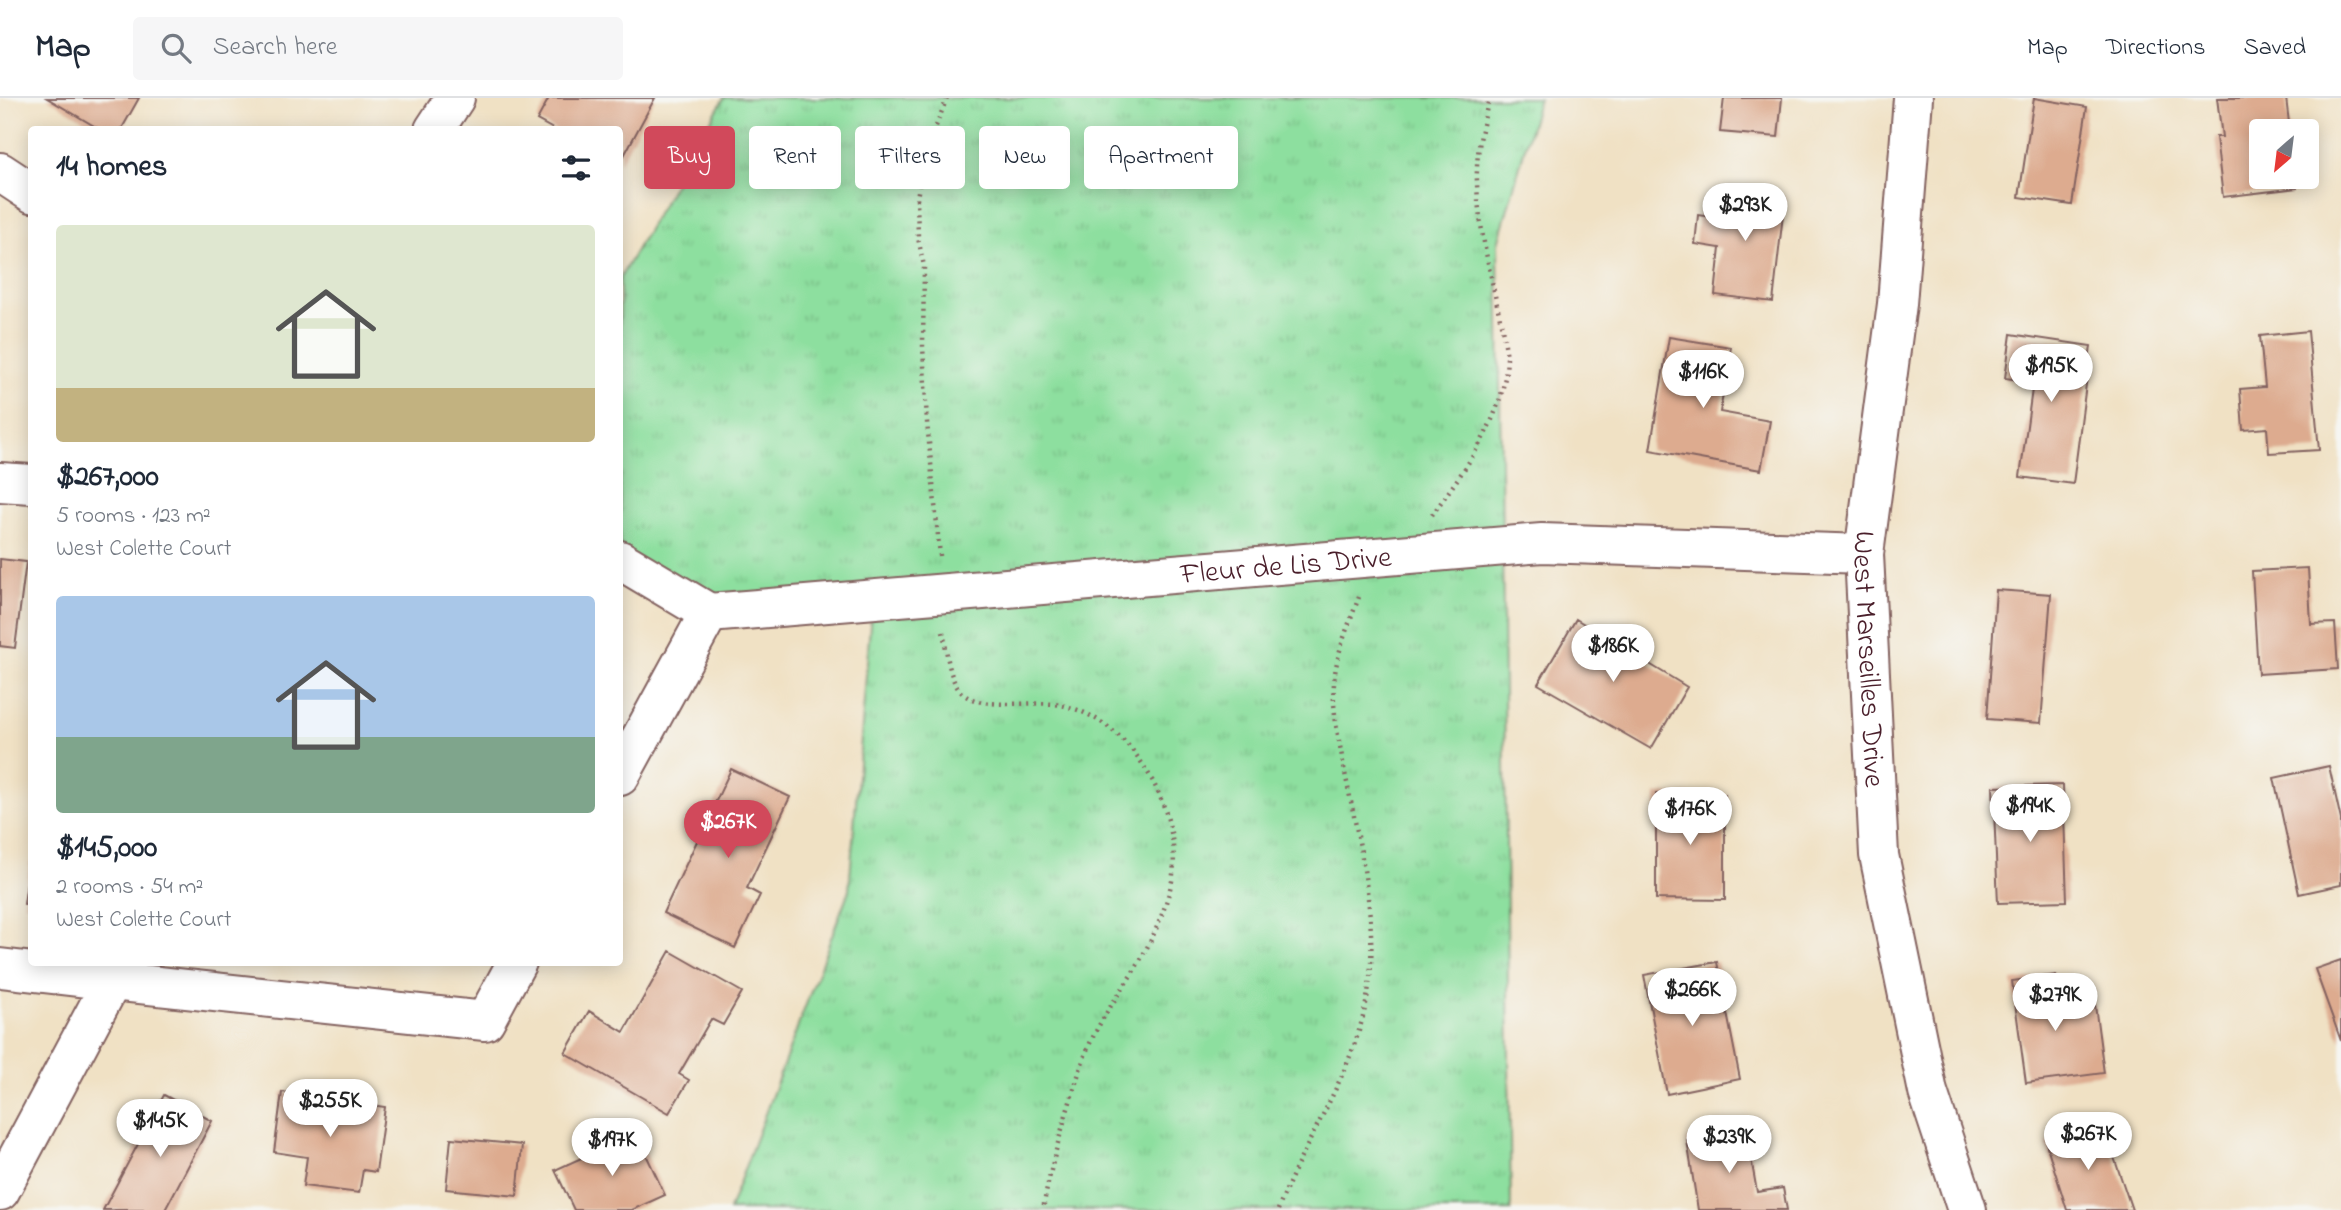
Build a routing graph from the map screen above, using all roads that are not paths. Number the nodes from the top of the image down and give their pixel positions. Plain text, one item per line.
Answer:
1 (455, 98) edge
2 (1913, 98) edge
3 (437, 126) edge
4 (0, 172) edge
5 (28, 190) edge
6 (0, 482) edge
7 (28, 484) edge
8 (1864, 554) junction
9 (623, 562) edge
10 (709, 613) junction
11 (623, 771) edge
12 (515, 966) edge
13 (0, 968) edge
14 (112, 981) junction
15 (0, 1191) edge
16 (1967, 1210) edge

1 - 3 street
2 - 8 street, West Marseilles Drive
4 - 5 street
6 - 7 street
8 - 10 street, Fleur de Lis Drive
8 - 16 street, West Marseilles Drive
9 - 10 street
10 - 11 street
12 - 14 street
13 - 14 street
14 - 15 street

